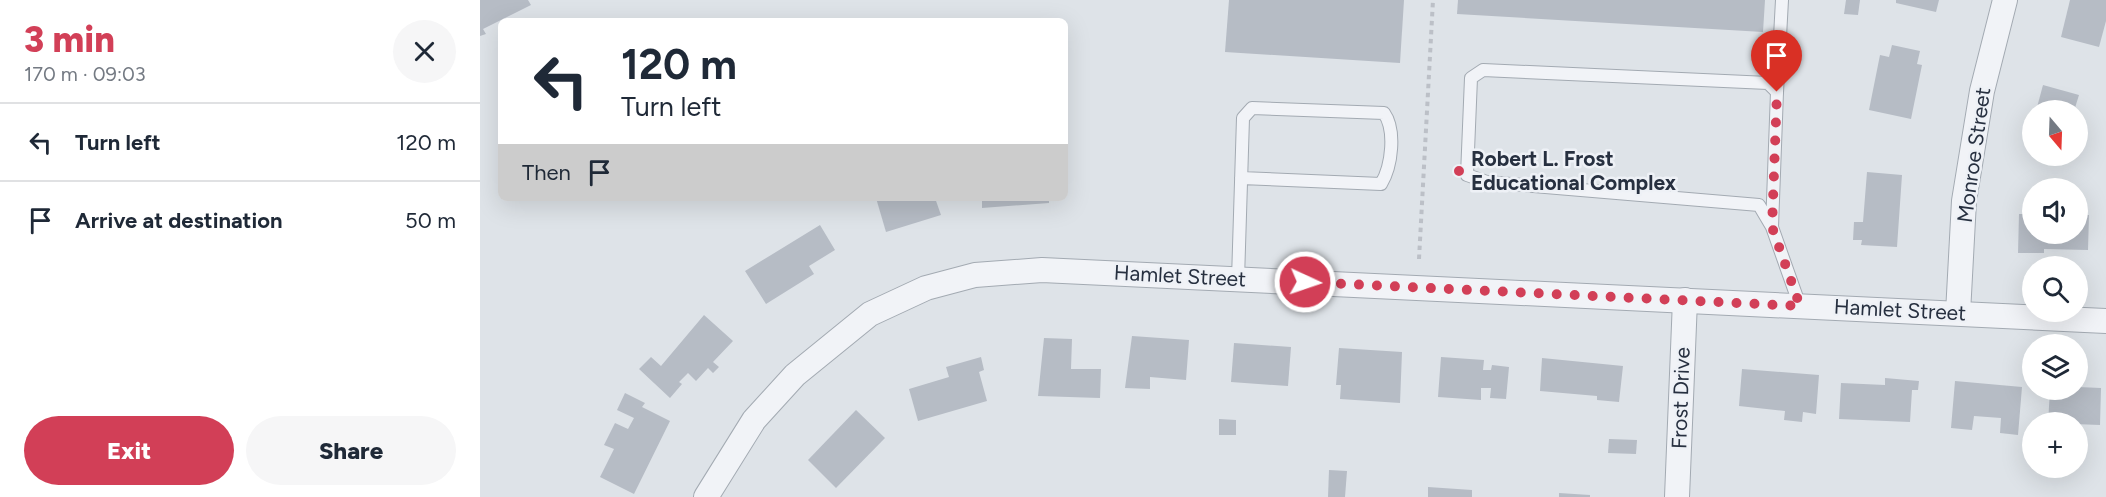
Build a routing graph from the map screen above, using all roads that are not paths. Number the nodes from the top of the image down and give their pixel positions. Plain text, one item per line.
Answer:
1 (1782, 0) edge
2 (2005, 0) edge
3 (1777, 92) junction
4 (1241, 178) junction
5 (1772, 227) junction
6 (1239, 279) junction
7 (1685, 300) junction
8 (1800, 306) junction
9 (1958, 313) junction
10 (2106, 321) edge
11 (706, 497) edge
12 (1677, 497) edge

1 - 3 lane
2 - 9 street, Monroe Street
3 - 5 lane
3 - 5 lane
4 - 4 lane
4 - 6 lane
5 - 8 lane
6 - 7 street, Hamlet Street
6 - 11 street, Hamlet Street
7 - 8 street, Hamlet Street
7 - 12 street, Frost Drive
8 - 9 street, Hamlet Street
9 - 10 street, Hamlet Street

